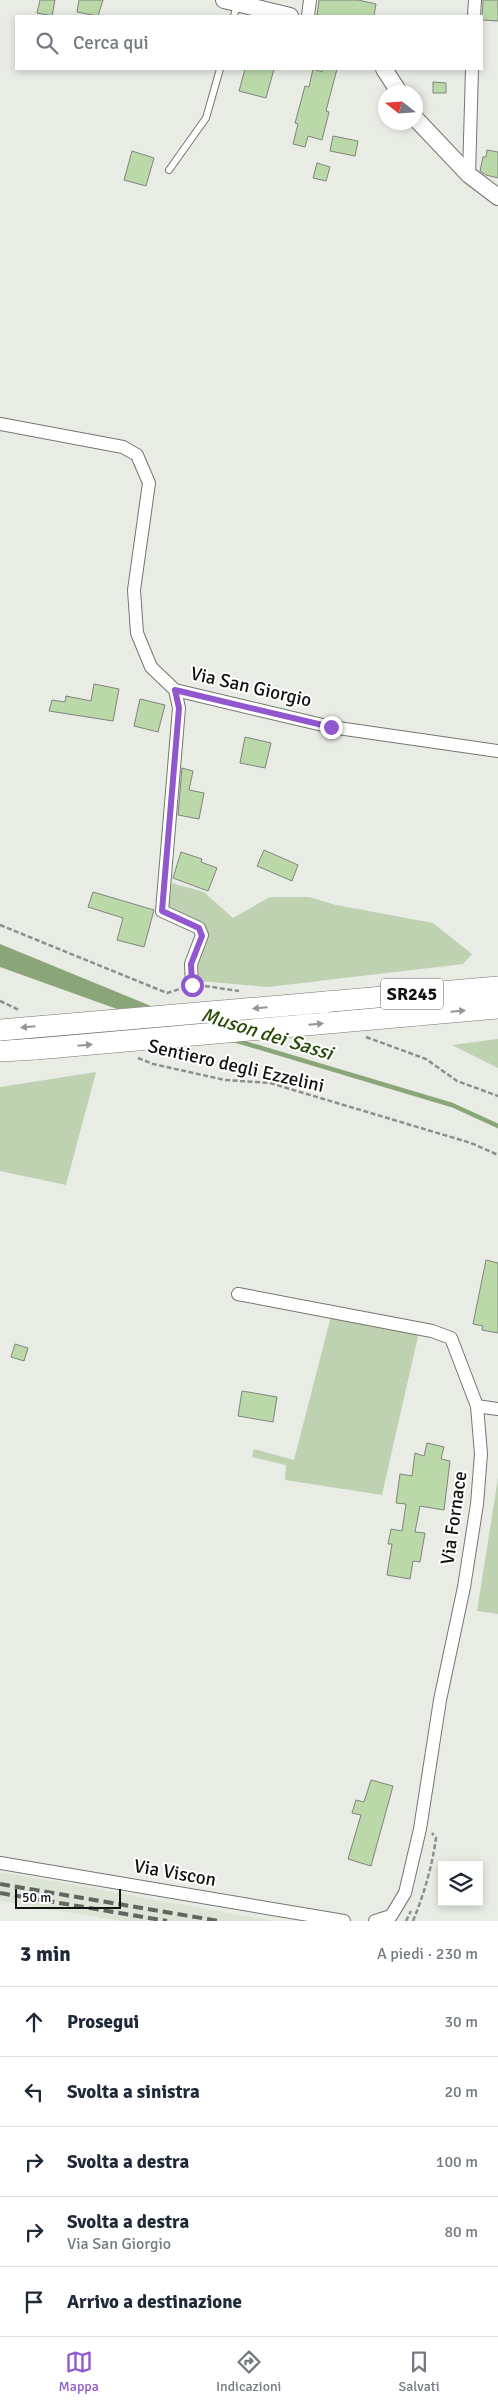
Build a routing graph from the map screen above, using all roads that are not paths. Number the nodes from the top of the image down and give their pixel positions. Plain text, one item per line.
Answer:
1 (310, 0) edge
2 (474, 0) edge
3 (232, 6) edge
4 (284, 15) edge
5 (308, 15) edge
6 (474, 15) edge
7 (220, 70) edge
8 (385, 70) edge
9 (472, 70) edge
10 (394, 85) edge
11 (423, 126) edge
12 (169, 170) dead end
13 (468, 175) junction
14 (498, 198) edge
15 (0, 424) edge
16 (175, 690) junction
17 (498, 751) edge
18 (192, 985) dead end
19 (498, 987) edge
20 (498, 1008) edge
21 (0, 1030) edge
22 (0, 1051) edge
23 (238, 1294) dead end
24 (477, 1406) junction
25 (498, 1409) edge
26 (0, 1862) edge
27 (344, 1921) edge
28 (375, 1921) edge

1 - 5 street
2 - 6 street
3 - 4 street
7 - 12 lane
8 - 10 street
9 - 13 street
11 - 13 street
13 - 14 street
15 - 16 street, Via San Giorgio
16 - 17 street, Via San Giorgio
16 - 18 street
19 -> 21 highway, SR245, bridge
22 -> 20 highway, SR245, bridge
23 - 24 street, Via Fornace
24 - 25 street
24 - 28 street, Via Fornace
26 - 27 street, Via Viscon

